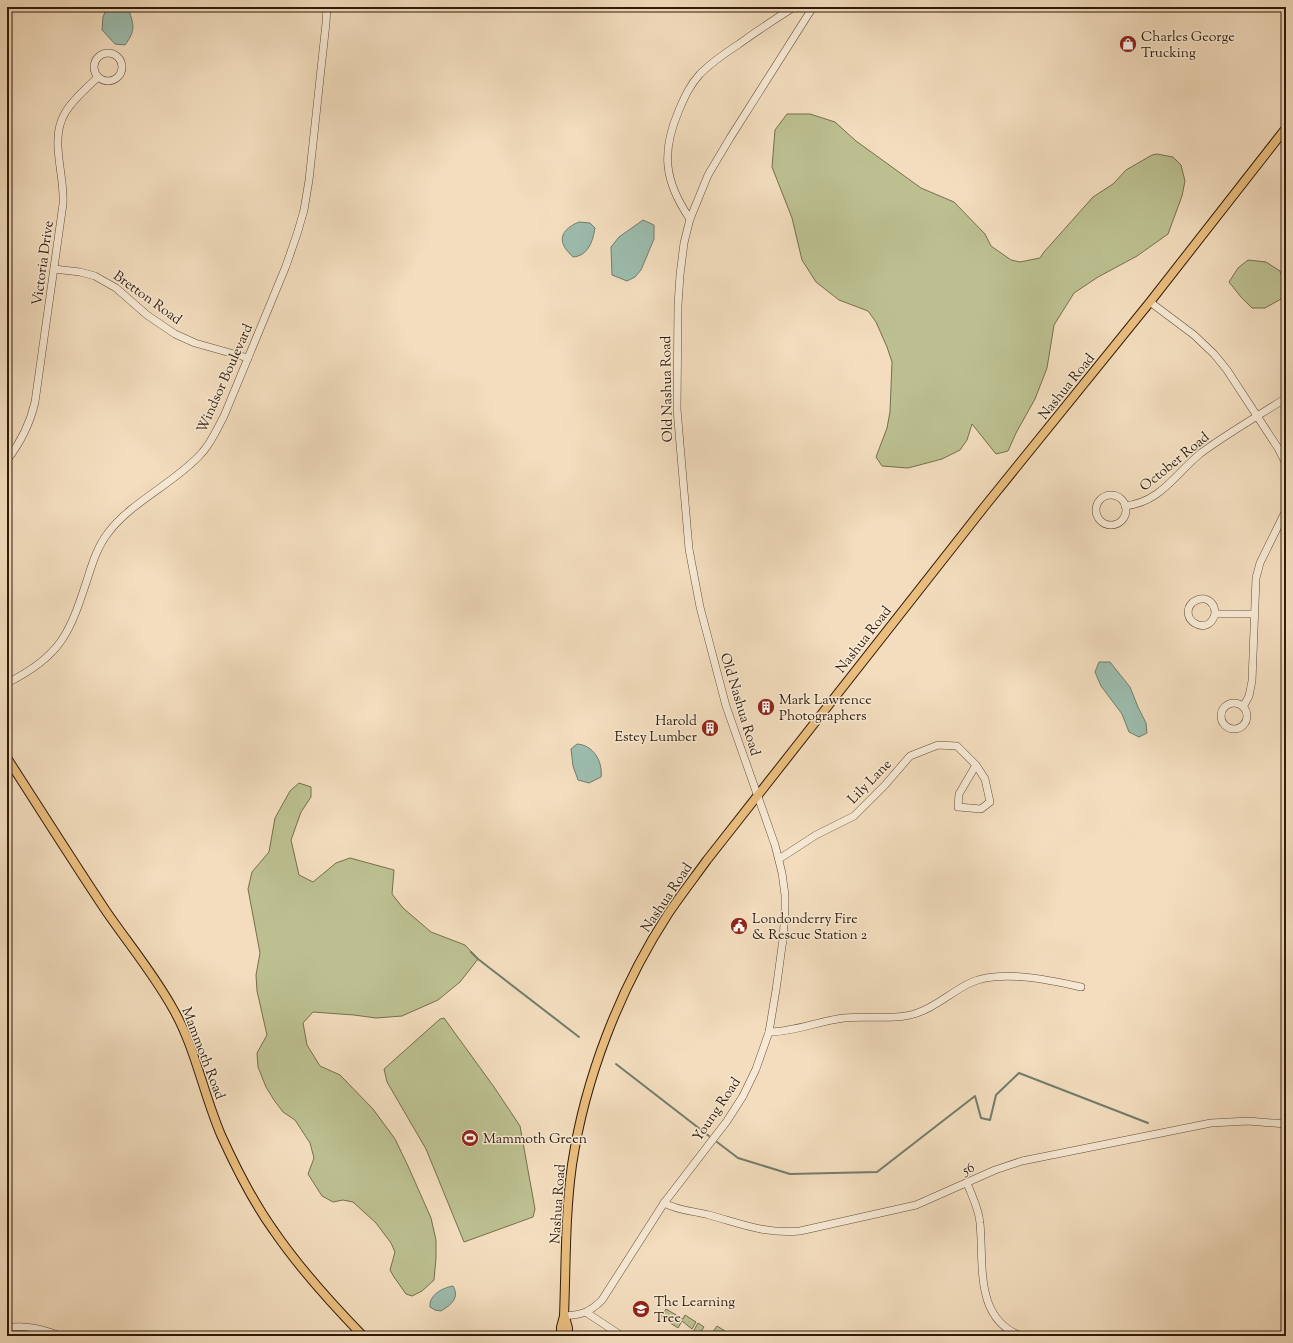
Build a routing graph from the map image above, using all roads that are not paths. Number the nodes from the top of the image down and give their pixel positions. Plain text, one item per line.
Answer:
1 (327, 7) edge
2 (794, 7) edge
3 (813, 7) edge
4 (98, 77) dead end
5 (1286, 128) edge
6 (690, 219) junction
7 (54, 269) junction
8 (1150, 302) junction
9 (248, 358) junction
10 (1286, 398) edge
11 (1257, 416) junction
12 (7, 460) edge
13 (1286, 464) edge
14 (1125, 506) junction
15 (1286, 510) edge
16 (1215, 614) dead end
17 (1254, 614) junction
18 (7, 683) edge
19 (1243, 707) dead end
20 (7, 758) edge
21 (976, 765) junction
22 (757, 796) junction
23 (779, 858) junction
24 (1081, 987) dead end
25 (769, 1032) junction
26 (1286, 1124) edge
27 (967, 1183) junction
28 (664, 1203) junction
29 (587, 1313) junction
30 (564, 1316) junction
31 (8, 1328) edge
32 (8, 1336) edge
33 (61, 1336) edge
34 (363, 1336) edge
35 (561, 1336) edge
36 (568, 1336) edge
37 (622, 1336) edge
38 (1021, 1336) edge

1 - 9 street, Windsor Boulevard
2 - 6 street
3 - 6 street, Old Nashua Road
4 - 7 street, Victoria Drive
5 - 8 main road, Nashua Road
6 - 22 street, Old Nashua Road
7 - 9 street, Bretton Road
7 - 12 street, Victoria Drive
8 - 11 street
8 - 22 main road, Nashua Road
9 - 18 street, Windsor Boulevard
10 - 11 street, October Road
11 - 13 street
11 - 14 street, October Road
14 - 14 street
15 - 17 street
16 - 17 street
17 - 19 street
20 - 34 main road, Mammoth Road
21 - 21 street, Lily Lane
21 - 23 street, Lily Lane
22 - 23 street, Young Road
22 - 30 main road, Nashua Road
23 - 25 street, Young Road
24 - 25 street
25 - 28 street, Young Road
26 - 27 street, 56
27 - 28 street, 56
27 - 38 street
28 - 29 street, Young Road
29 - 30 street
29 - 37 street
30 - 35 main road, Nashua Road
30 - 36 main road, Nashua Road
31 - 32 street
31 - 33 street

